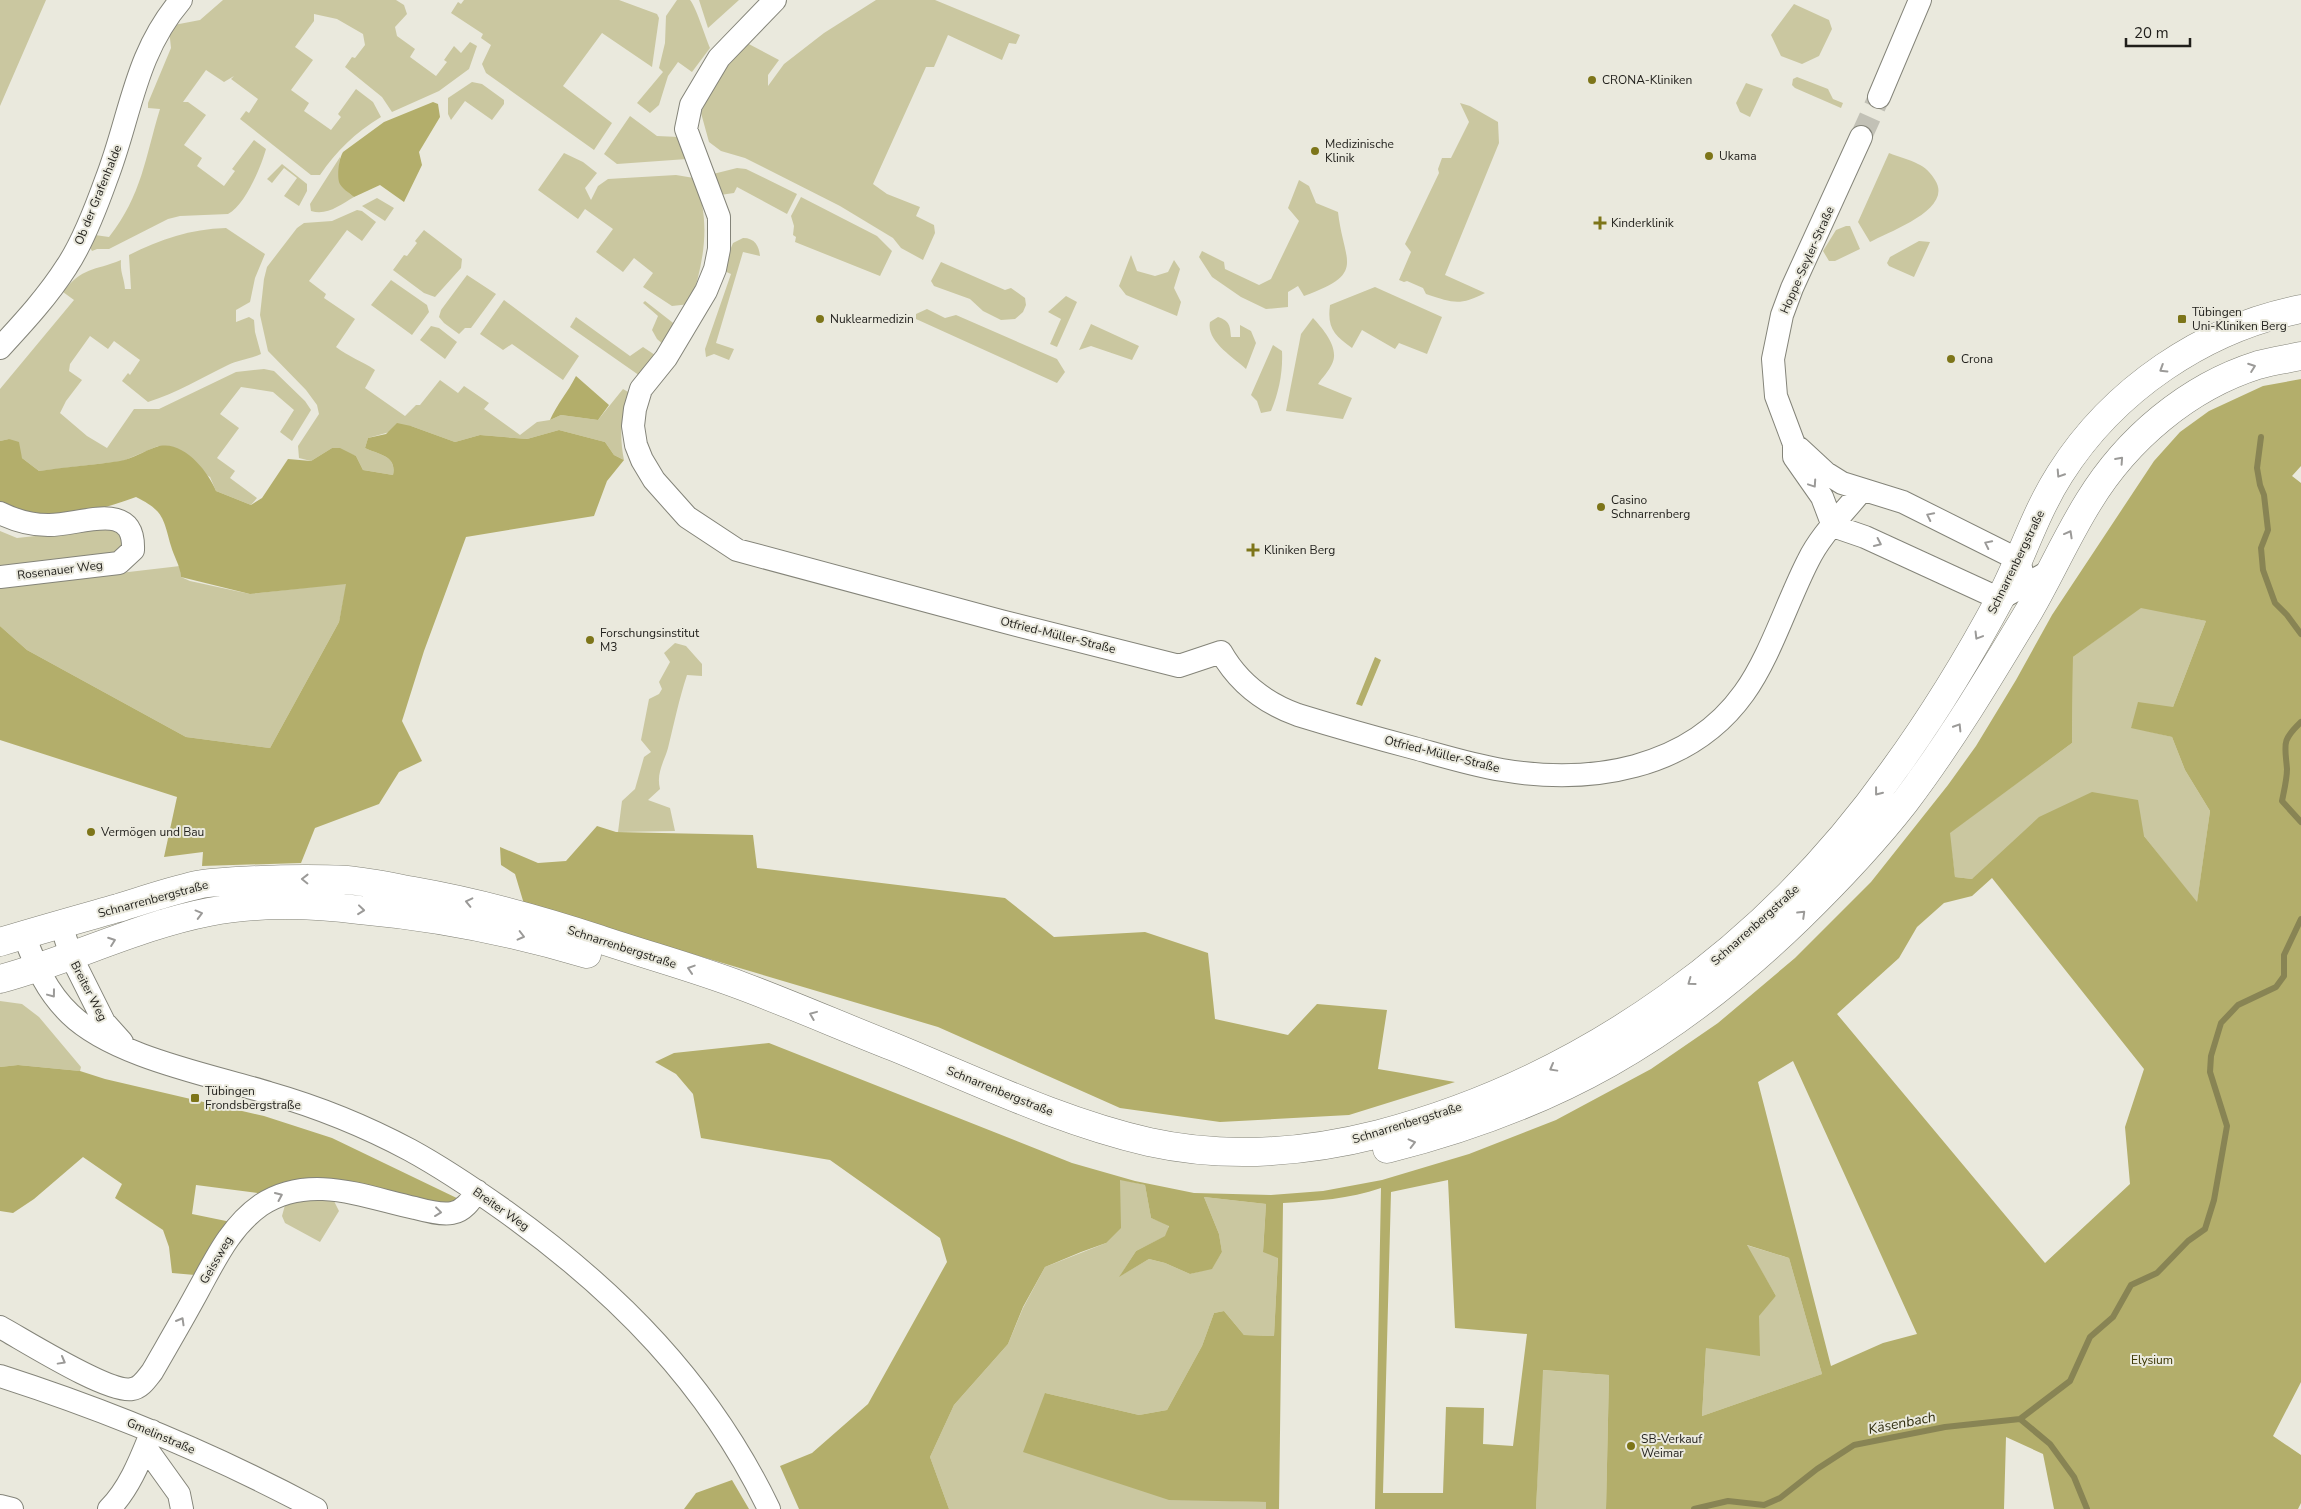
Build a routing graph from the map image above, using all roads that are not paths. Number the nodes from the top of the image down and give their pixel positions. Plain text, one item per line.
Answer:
1 (181, 0) edge
2 (775, 0) edge
3 (1920, 0) edge
4 (1879, 96) tunnel mouth
5 (1861, 137) tunnel mouth
6 (2301, 309) edge
7 (0, 348) edge
8 (2301, 356) edge
9 (1794, 444) junction
10 (1862, 490) junction
11 (0, 513) edge
12 (1833, 526) junction
13 (0, 577) edge
14 (2025, 584) junction
15 (2000, 599) junction
16 (61, 924) junction
17 (12, 938) edge
18 (71, 956) junction
19 (37, 970) junction
20 (0, 979) edge
21 (130, 1050) junction
22 (477, 1192) junction
23 (0, 1327) edge
24 (0, 1376) edge
25 (149, 1440) junction
26 (0, 1506) edge
27 (12, 1509) edge
28 (109, 1509) edge
29 (182, 1509) edge
30 (316, 1509) edge
31 (769, 1509) edge

1 - 7 street, Ob der Grafenhalde
2 - 12 street, Otfried-Müller-Straße
3 - 4 street
5 - 9 street, Hoppe-Seyler-Straße
6 -> 14 street, Schnarrenbergstraße
14 -> 8 street, Schnarrenbergstraße
9 - 10 street, Hoppe-Seyler-Straße
9 -> 12 street, Hoppe-Seyler-Straße
10 - 12 street, Otfried-Müller-Straße
14 -> 10 street, Hoppe-Seyler-Straße
11 - 13 street, Rosenauer Weg
12 -> 15 street
14 - 15 street, Schnarrenbergstraße
18 -> 14 street, Schnarrenbergstraße
15 -> 16 street, Schnarrenbergstraße
16 - 17 street, Schnarrenbergstraße
16 - 18 street, Breiter Weg
17 - 19 street, Breiter Weg
18 - 19 street, Schnarrenbergstraße
18 - 21 street, Breiter Weg
19 - 20 street, Schnarrenbergstraße
19 -> 21 street, Breiter Weg
21 - 22 street, Breiter Weg
23 -> 22 street, Geissweg
22 - 31 street, Breiter Weg
24 - 25 street, Gmelinstraße
25 - 28 street
25 - 29 street
25 - 30 street, Gmelinstraße
26 - 27 street

